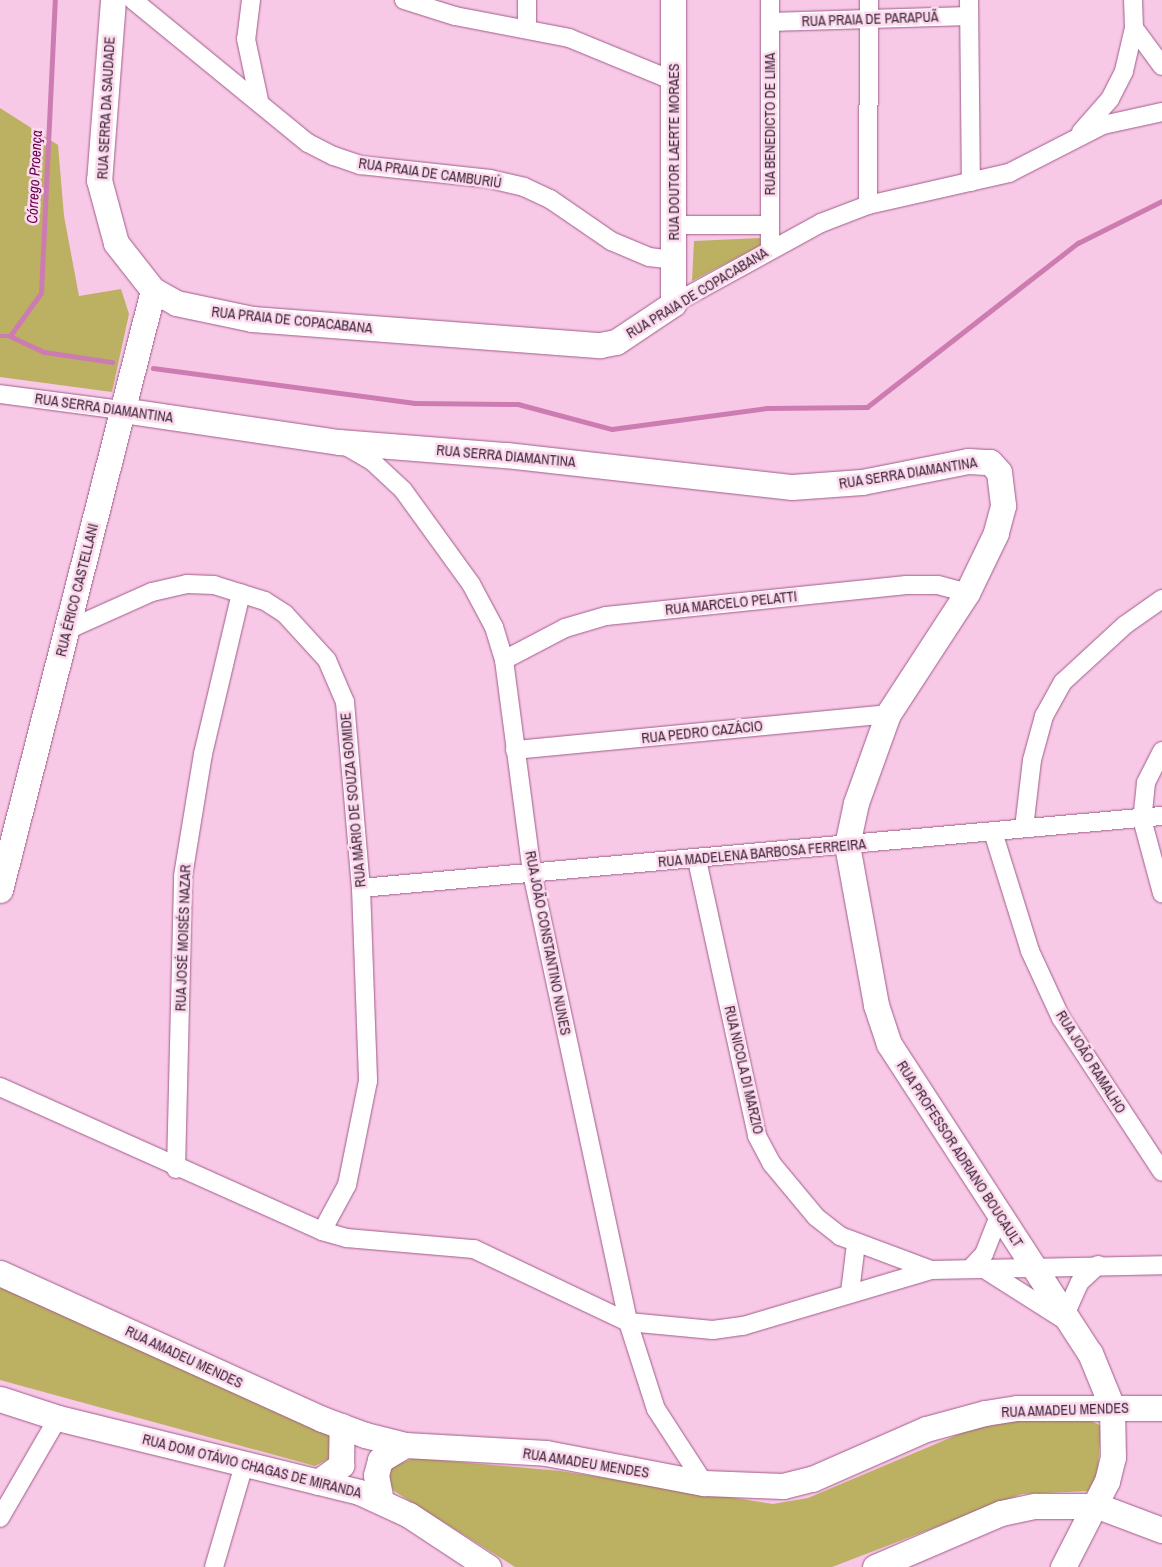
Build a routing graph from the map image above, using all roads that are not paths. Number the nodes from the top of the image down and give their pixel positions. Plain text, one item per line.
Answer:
1 (113, 0) edge
2 (133, 0) edge
3 (250, 0) edge
4 (404, 0) edge
5 (527, 0) edge
6 (673, 0) edge
7 (770, 0) edge
8 (869, 0) edge
9 (1134, 0) edge
10 (969, 8) edge
11 (869, 19) junction
12 (770, 22) junction
13 (527, 28) junction
14 (1134, 28) junction
15 (1162, 66) edge
16 (674, 81) junction
17 (259, 100) junction
18 (1162, 112) edge
19 (1077, 136) junction
20 (971, 182) junction
21 (868, 205) junction
22 (676, 225) junction
23 (770, 225) junction
24 (770, 248) junction
25 (673, 260) junction
26 (153, 290) junction
27 (673, 304) junction
28 (0, 394) edge
29 (122, 410) junction
30 (339, 442) junction
31 (1002, 479) joint
32 (241, 593) junction
33 (967, 593) junction
34 (1162, 599) edge
35 (67, 630) junction
36 (504, 660) junction
37 (888, 714) junction
38 (515, 750) junction
39 (1162, 751) edge
40 (1162, 816) edge
41 (1142, 819) junction
42 (1024, 828) junction
43 (993, 832) junction
44 (847, 845) junction
45 (697, 860) junction
46 (532, 873) junction
47 (361, 888) junction
48 (0, 890) edge
49 (1162, 893) edge
50 (0, 1087) edge
51 (176, 1169) junction
52 (1162, 1172) edge
53 (999, 1216) junction
54 (322, 1231) junction
55 (856, 1244) junction
56 (1033, 1265) junction
57 (1098, 1265) junction
58 (1162, 1265) edge
59 (976, 1268) junction
60 (931, 1270) junction
61 (0, 1272) edge
62 (850, 1292) junction
63 (1068, 1320) junction
64 (628, 1322) junction
65 (0, 1399) edge
66 (1112, 1407) junction
67 (1162, 1408) edge
68 (58, 1418) junction
69 (342, 1426) junction
70 (405, 1445) junction
71 (245, 1462) junction
72 (318, 1482) junction
73 (704, 1483) junction
74 (381, 1501) junction
75 (1098, 1506) junction
76 (0, 1518) edge
77 (1162, 1530) edge
78 (214, 1567) edge
79 (488, 1567) edge
80 (875, 1567) edge
81 (1064, 1567) edge

1 - 26 street, RUA SERRA DA SAUDADE
2 - 17 street, RUA PRAIA DE CAMBURIÚ
3 - 17 street
4 - 13 street
5 - 13 street
6 - 16 street, RUA DOUTOR LAERTE MORAES
7 - 12 street, RUA BENEDICTO DE LIMA
8 - 11 street
9 - 14 street
10 - 11 street, RUA PRAIA DE PARAPUÃ
10 - 20 street
11 - 12 street, RUA PRAIA DE PARAPUÃ
11 - 21 street
12 - 23 street, RUA BENEDICTO DE LIMA
13 - 16 street
14 - 15 street
14 - 19 street
16 - 22 street, RUA DOUTOR LAERTE MORAES
17 - 25 street, RUA PRAIA DE CAMBURIÚ
18 - 19 street, RUA PRAIA DE COPACABANA
19 - 20 street, RUA PRAIA DE COPACABANA
20 - 21 street, RUA PRAIA DE COPACABANA
21 - 24 street, RUA PRAIA DE COPACABANA
22 - 23 street
22 - 25 street, RUA DOUTOR LAERTE MORAES
23 - 24 street, RUA BENEDICTO DE LIMA
24 - 27 street, RUA PRAIA DE COPACABANA
25 - 27 street, RUA DOUTOR LAERTE MORAES
26 - 27 street, RUA PRAIA DE COPACABANA
26 - 29 street, RUA ÉRICO CASTELLANI
28 - 29 street, RUA SERRA DIAMANTINA
29 - 30 street, RUA SERRA DIAMANTINA
29 - 35 street, RUA ÉRICO CASTELLANI
30 - 31 street, RUA SERRA DIAMANTINA
30 - 36 street, RUA JOÃO CONSTANTINO NUNES
31 - 33 street, RUA PROFESSOR ADRIANO BOUCAULT
32 - 35 street, RUA MÁRIO DE SOUZA GOMIDE
32 - 47 street, RUA MÁRIO DE SOUZA GOMIDE
32 - 51 street, RUA JOSÉ MOISÉS NAZAR
33 - 36 street, RUA MARCELO PELATTI
33 - 37 street, RUA PROFESSOR ADRIANO BOUCAULT
34 - 42 street
35 - 48 street, RUA ÉRICO CASTELLANI
36 - 38 street, RUA JOÃO CONSTANTINO NUNES
37 - 38 street, RUA PEDRO CAZÁCIO
37 - 44 street, RUA PROFESSOR ADRIANO BOUCAULT
38 - 46 street, RUA JOÃO CONSTANTINO NUNES
39 - 41 street
40 - 41 street, RUA MADELENA BARBOSA FERREIRA
41 - 42 street, RUA MADELENA BARBOSA FERREIRA
41 - 49 street
42 - 43 street, RUA MADELENA BARBOSA FERREIRA
43 - 44 street, RUA MADELENA BARBOSA FERREIRA
43 - 52 street, RUA JOÃO RAMALHO
44 - 45 street, RUA MADELENA BARBOSA FERREIRA
44 - 53 street, RUA PROFESSOR ADRIANO BOUCAULT
45 - 46 street, RUA MADELENA BARBOSA FERREIRA
45 - 55 street, RUA NICOLA DI MARZIO
46 - 47 street, RUA MADELENA BARBOSA FERREIRA
46 - 64 street, RUA JOÃO CONSTANTINO NUNES
47 - 54 street, RUA MÁRIO DE SOUZA GOMIDE
50 - 51 street
51 - 54 street
53 - 56 street, RUA PROFESSOR ADRIANO BOUCAULT
53 - 59 street
54 - 64 street
55 - 60 street, RUA NICOLA DI MARZIO
55 - 62 street
56 - 57 street
56 - 59 street
56 - 63 street, RUA PROFESSOR ADRIANO BOUCAULT
57 - 58 street
57 - 63 street
59 - 60 street
59 - 63 street
60 - 62 street
61 - 69 street, RUA AMADEU MENDES
62 - 64 street
63 - 66 street, RUA PROFESSOR ADRIANO BOUCAULT
64 - 73 street, RUA JOÃO CONSTANTINO NUNES
65 - 68 street, RUA DOM OTÁVIO CHAGAS DE MIRANDA
66 - 67 street, RUA AMADEU MENDES
66 - 73 street, RUA AMADEU MENDES
66 - 75 street, RUA PROFESSOR ADRIANO BOUCAULT
68 - 71 street, RUA DOM OTÁVIO CHAGAS DE MIRANDA
68 - 76 street
69 - 70 street, RUA AMADEU MENDES
69 - 72 street
70 - 73 street, RUA AMADEU MENDES
70 - 74 street
71 - 72 street, RUA DOM OTÁVIO CHAGAS DE MIRANDA
71 - 78 street
72 - 74 street, RUA DOM OTÁVIO CHAGAS DE MIRANDA
74 - 79 street, RUA DOM OTÁVIO CHAGAS DE MIRANDA
75 - 77 street
75 - 80 street
75 - 81 street, RUA PROFESSOR ADRIANO BOUCAULT

